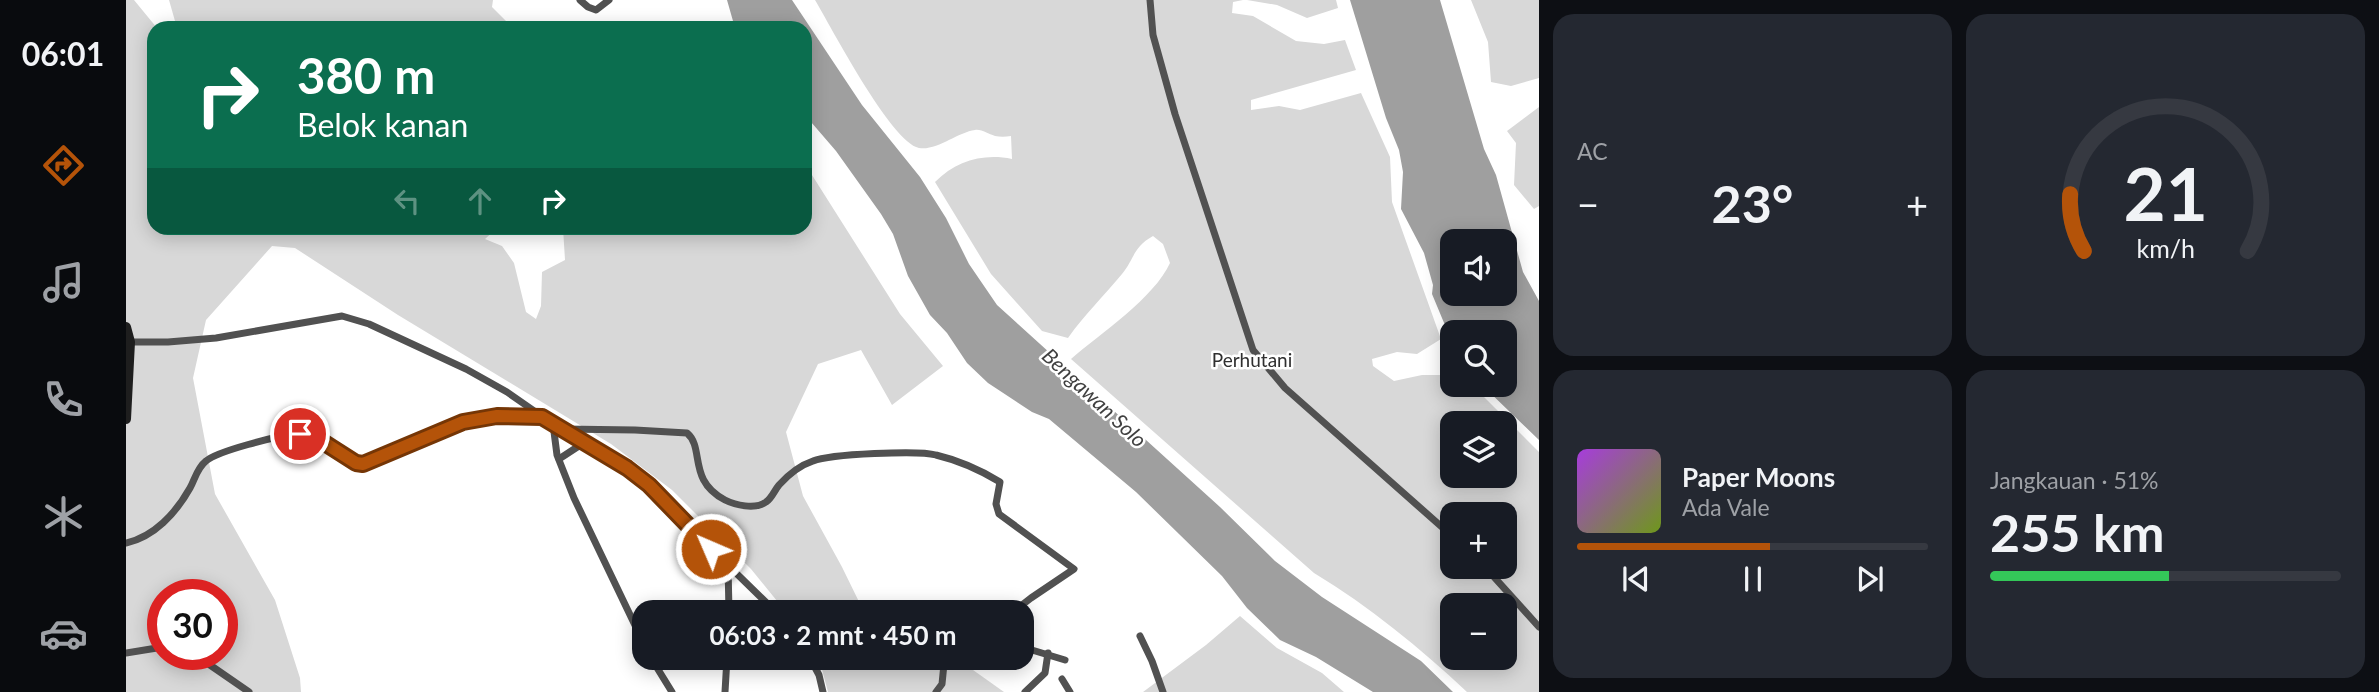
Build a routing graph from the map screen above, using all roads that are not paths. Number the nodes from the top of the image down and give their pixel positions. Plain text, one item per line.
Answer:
1 (580, 0) edge
2 (609, 0) edge
3 (1150, 0) edge
4 (126, 327) edge
5 (130, 342) junction
6 (542, 417) junction
7 (126, 419) edge
8 (553, 424) junction
9 (562, 429) junction
10 (585, 442) junction
11 (559, 459) junction
12 (1440, 525) edge
13 (126, 543) edge
14 (728, 565) junction
15 (1496, 579) edge
16 (729, 600) edge
17 (764, 600) edge
18 (1028, 600) edge
19 (632, 617) edge
20 (1539, 627) edge
21 (1140, 636) dead end
22 (147, 650) edge
23 (1034, 650) edge
24 (126, 653) edge
25 (1048, 653) junction
26 (1066, 660) dead end
27 (217, 670) edge
28 (658, 670) edge
29 (726, 670) edge
30 (816, 670) edge
31 (943, 670) edge
32 (1062, 678) dead end
33 (249, 692) edge
34 (671, 692) edge
35 (725, 692) edge
36 (823, 692) edge
37 (936, 692) edge
38 (1025, 692) edge
39 (1070, 692) edge
40 (1163, 692) edge

1 - 2 street
3 - 12 street
4 - 5 street
5 - 6 street
5 - 7 street
6 - 8 street
6 - 13 street
8 - 9 street
8 - 11 street
9 - 10 street
9 - 18 street
10 - 11 street
10 - 14 street
11 - 19 street
14 - 16 street
14 - 17 street
15 - 20 street
21 - 40 street
22 - 24 street
23 - 25 street
25 - 26 street
25 - 38 street
27 - 33 street
28 - 34 street
29 - 35 street
30 - 36 street
31 - 37 street
32 - 39 street

